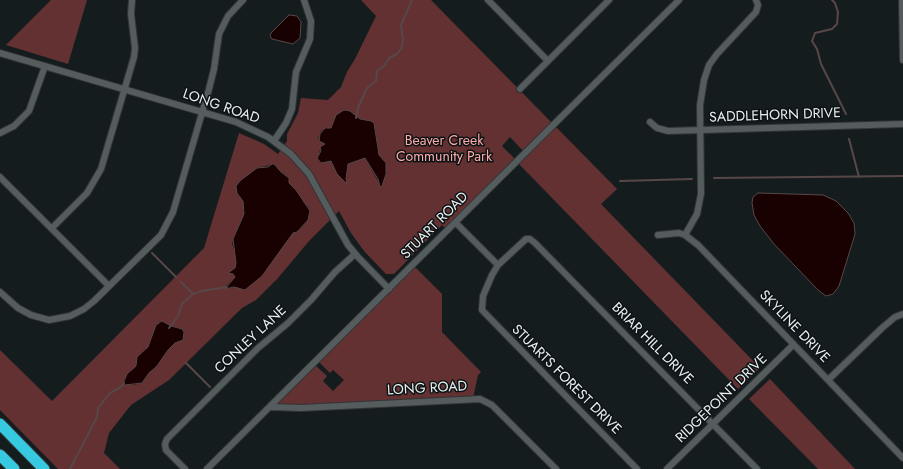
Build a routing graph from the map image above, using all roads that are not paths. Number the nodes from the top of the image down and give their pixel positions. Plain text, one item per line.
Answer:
1 (132, 0) edge
2 (243, 0) edge
3 (304, 0) edge
4 (488, 0) edge
5 (609, 0) edge
6 (679, 0) edge
7 (756, 0) edge
8 (902, 0) edge
9 (903, 41) edge
10 (0, 53) edge
11 (903, 60) edge
12 (548, 61) junction
13 (45, 66) junction
14 (124, 89) junction
15 (520, 89) dead end
16 (202, 112) junction
17 (650, 122) dead end
18 (903, 124) edge
19 (700, 130) junction
20 (0, 133) edge
21 (274, 141) junction
22 (0, 177) edge
23 (456, 223) junction
24 (52, 228) junction
25 (658, 234) dead end
26 (685, 235) junction
27 (355, 254) junction
28 (498, 265) junction
29 (109, 286) junction
30 (389, 289) junction
31 (0, 292) edge
32 (903, 314) edge
33 (794, 345) junction
34 (828, 380) junction
35 (271, 407) junction
36 (0, 424) edge
37 (713, 424) junction
38 (0, 455) edge
39 (903, 458) edge
40 (14, 469) edge
41 (44, 469) edge
42 (185, 469) edge
43 (207, 469) edge
44 (556, 469) edge
45 (637, 469) edge
46 (667, 469) edge
47 (757, 469) edge

1 - 14 street
2 - 16 street
3 - 21 street
4 - 12 street
5 - 12 street
6 - 23 street, STUART ROAD
7 - 19 street
8 - 9 street
9 - 11 street
10 - 13 street, LONG ROAD
12 - 15 street
13 - 14 street, LONG ROAD
13 - 20 street
14 - 16 street, LONG ROAD
14 - 24 street
16 - 21 street, LONG ROAD
16 - 29 street
17 - 19 street, SADDLEHORN DRIVE
18 - 19 street, SADDLEHORN DRIVE
19 - 26 street
21 - 27 street, LONG ROAD
22 - 24 street
23 - 28 street
23 - 30 street, STUART ROAD
24 - 29 street
25 - 26 street
26 - 33 street, SKYLINE DRIVE
27 - 30 street, LONG ROAD
27 - 42 street, CONLEY LANE
28 - 37 street, BRIAR HILL DRIVE
28 - 45 street, STUARTS FOREST DRIVE
29 - 31 street
30 - 35 street, STUART ROAD
32 - 34 street
33 - 34 street, SKYLINE DRIVE
33 - 37 street, RIDGEPOINT DRIVE
34 - 39 street, SKYLINE DRIVE
35 - 43 street, STUART ROAD
35 - 44 street, LONG ROAD
36 - 41 highway
37 - 46 street, RIDGEPOINT DRIVE
37 - 47 street, BRIAR HILL DRIVE
38 - 40 highway

